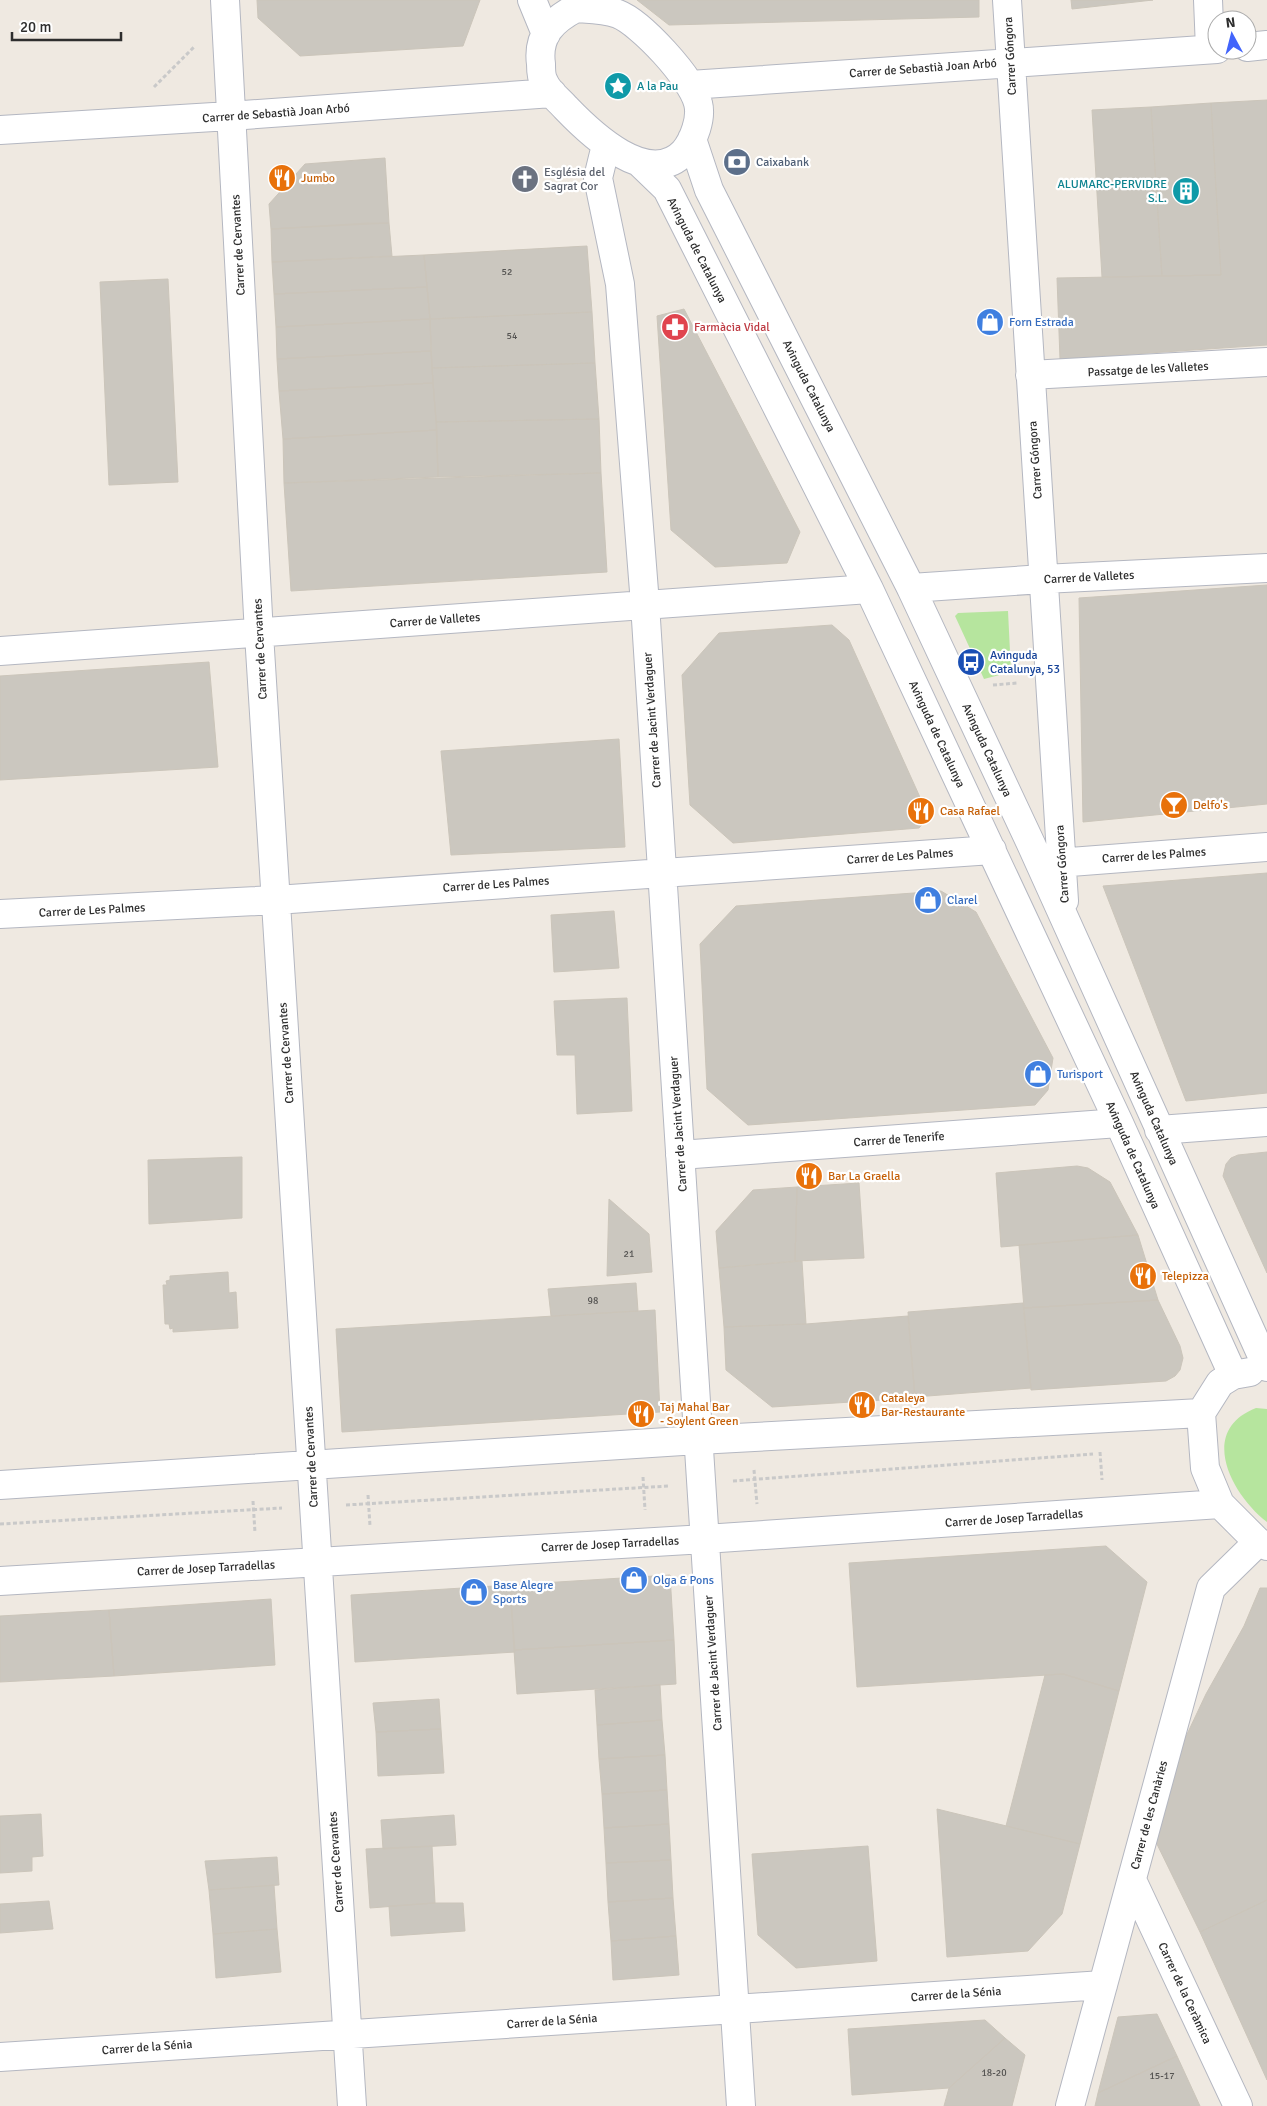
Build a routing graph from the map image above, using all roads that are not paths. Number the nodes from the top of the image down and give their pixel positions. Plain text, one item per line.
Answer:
1 (226, 0) edge
2 (532, 0) edge
3 (1007, 0) edge
4 (587, 5) edge
5 (618, 7) edge
6 (546, 34) junction
7 (1207, 49) edge
8 (1010, 62) junction
9 (690, 85) junction
10 (552, 93) junction
11 (230, 116) junction
12 (0, 130) edge
13 (692, 140) junction
14 (606, 145) junction
15 (639, 162) junction
16 (1267, 362) edge
17 (1030, 375) junction
18 (1267, 568) edge
19 (1043, 579) junction
20 (911, 588) junction
21 (869, 589) junction
22 (645, 604) junction
23 (259, 634) junction
24 (0, 651) edge
25 (1267, 847) edge
26 (992, 850) junction
27 (1051, 863) junction
28 (662, 872) junction
29 (276, 900) junction
30 (0, 914) edge
31 (1065, 920) joint
32 (1267, 1122) edge
33 (1119, 1123) junction
34 (1159, 1130) junction
35 (680, 1155) junction
36 (1267, 1367) edge
37 (1267, 1371) edge
38 (1233, 1375) junction
39 (1201, 1413) junction
40 (698, 1440) junction
41 (312, 1465) junction
42 (0, 1485) edge
43 (1220, 1504) junction
44 (704, 1539) junction
45 (1263, 1544) edge
46 (317, 1562) junction
47 (0, 1581) edge
48 (1132, 1880) junction
49 (1103, 1985) junction
50 (735, 2009) junction
51 (347, 2034) junction
52 (0, 2057) edge
53 (352, 2106) edge
54 (741, 2106) edge
55 (1070, 2106) edge
56 (1238, 2106) edge

1 - 11 street, Carrer de Cervantes
2 - 6 street
3 - 8 street, Carrer Góngora
4 - 5 street
4 - 6 street
5 - 9 street
6 - 10 street
7 - 8 street, Carrer de Sebastià Joan Arbó
8 - 9 street, Carrer de Sebastià Joan Arbó
8 - 17 street, Carrer Góngora
9 - 13 street
10 - 11 street, Carrer de Sebastià Joan Arbó
10 - 14 street
11 - 12 street, Carrer de Sebastià Joan Arbó
11 - 23 street, Carrer de Cervantes
13 - 15 street
13 - 20 street, Avinguda Catalunya
14 - 15 street
14 - 22 street, Carrer de Jacint Verdaguer
15 - 21 street, Avinguda de Catalunya
16 - 17 street, Passatge de les Valletes
17 - 19 street, Carrer Góngora
18 - 19 street, Carrer de Valletes
19 - 20 street, Carrer de Valletes
19 - 27 street, Carrer Góngora
20 - 27 street, Avinguda Catalunya
21 - 22 street, Carrer de Valletes
21 - 26 street, Avinguda de Catalunya
22 - 23 street, Carrer de Valletes
22 - 28 street, Carrer de Jacint Verdaguer
23 - 24 street, Carrer de Valletes
23 - 29 street, Carrer de Cervantes
25 - 27 street, Carrer de les Palmes
26 - 28 street, Carrer de Les Palmes
26 - 33 street, Avinguda de Catalunya
27 - 31 street, Carrer Góngora
28 - 29 street, Carrer de Les Palmes
28 - 35 street, Carrer de Jacint Verdaguer
29 - 30 street, Carrer de Les Palmes
29 - 41 street, Carrer de Cervantes
31 - 34 street, Avinguda Catalunya
32 - 34 street
33 - 35 street, Carrer de Tenerife
33 - 38 street, Avinguda de Catalunya
34 - 36 street, Avinguda Catalunya
35 - 40 street, Carrer de Jacint Verdaguer
37 - 38 street
38 - 39 street
39 - 40 street
39 - 43 street
40 - 41 street
40 - 44 street, Carrer de Jacint Verdaguer
41 - 42 street
41 - 46 street, Carrer de Cervantes
43 - 44 street, Carrer de Josep Tarradellas
43 - 45 street
44 - 46 street, Carrer de Josep Tarradellas
44 - 50 street, Carrer de Jacint Verdaguer
45 - 48 street, Carrer de les Canàries
46 - 47 street, Carrer de Josep Tarradellas
46 - 51 street, Carrer de Cervantes
48 - 49 street, Carrer de les Canàries
48 - 56 street, Carrer de la Ceràmica
49 - 50 street, Carrer de la Sénia
49 - 55 street, Carrer de les Canàries
50 - 51 street, Carrer de la Sénia
50 - 54 street, Carrer de Jacint Verdaguer
51 - 52 street, Carrer de la Sénia
51 - 53 street, Carrer de Cervantes

